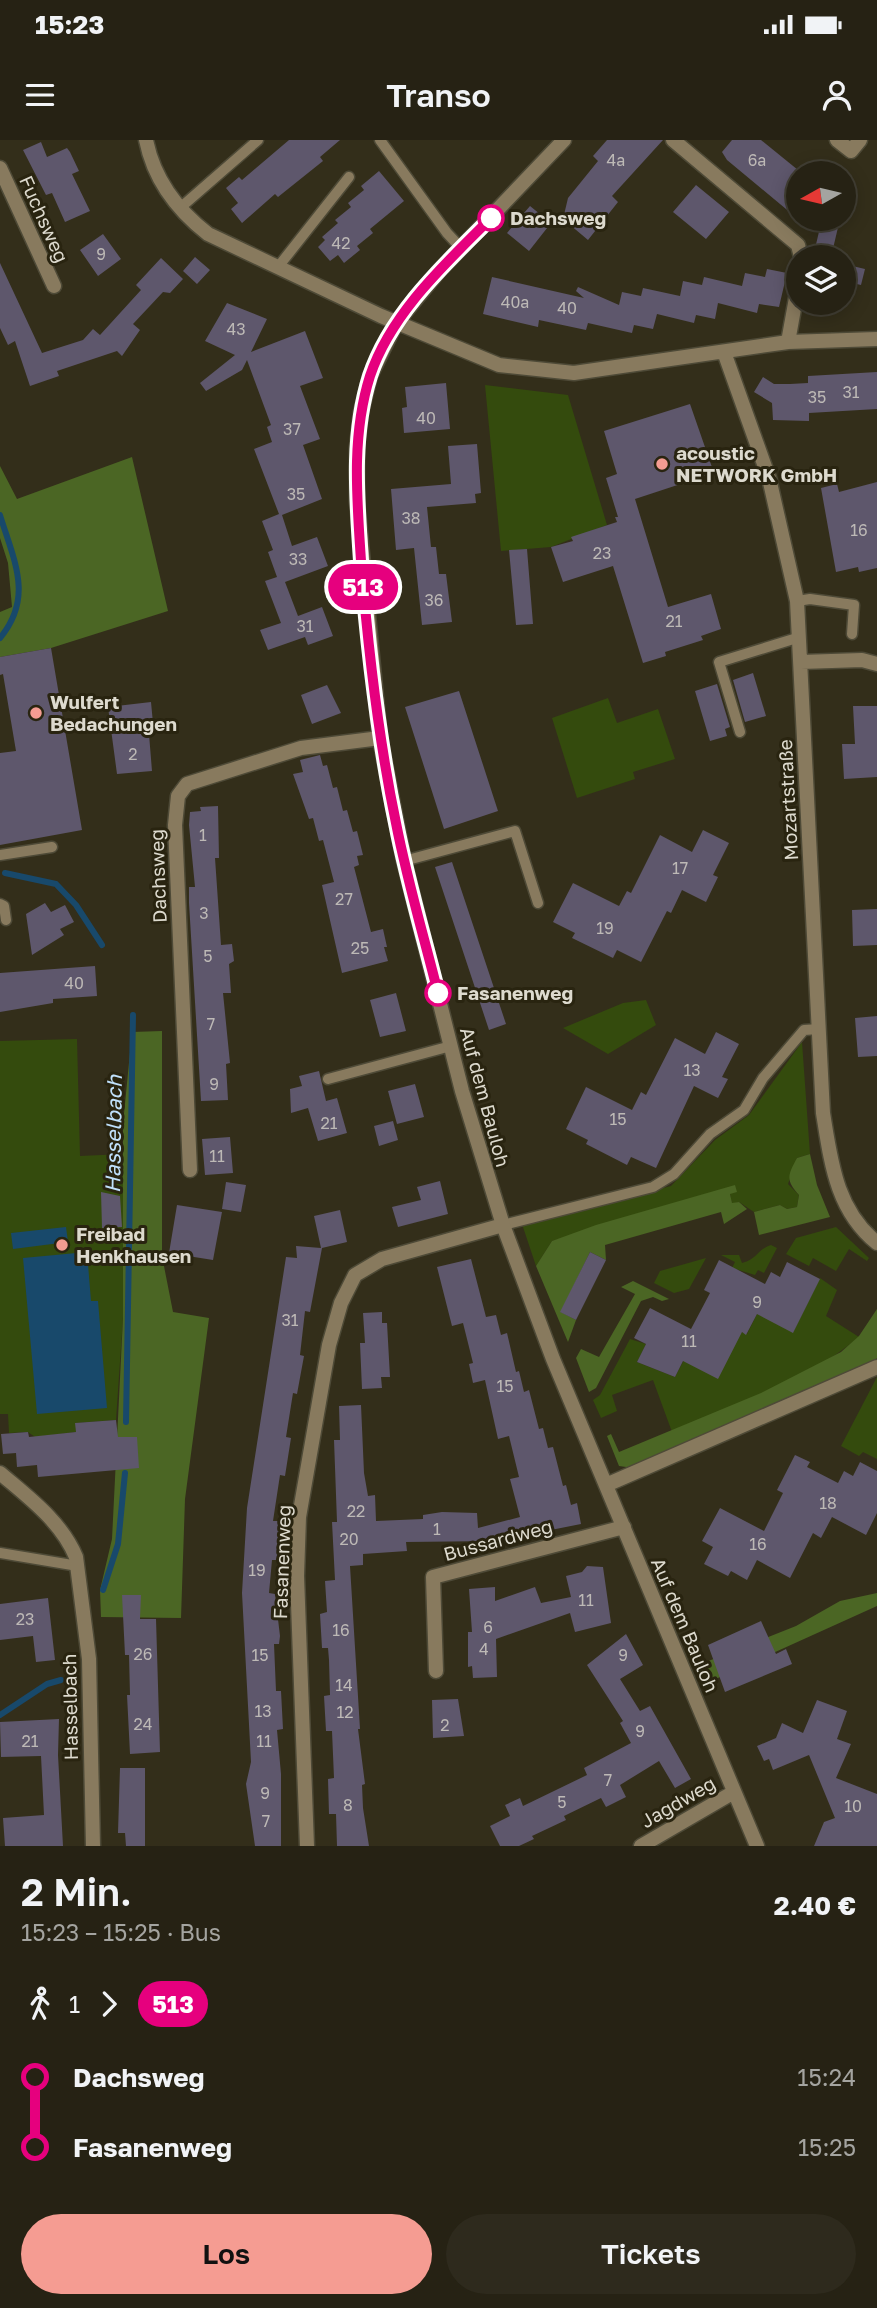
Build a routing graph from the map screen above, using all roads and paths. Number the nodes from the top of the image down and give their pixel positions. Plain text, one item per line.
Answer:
1 (146, 140) edge
2 (258, 140) edge
3 (380, 140) edge
4 (564, 140) edge
5 (673, 140) edge
6 (837, 140) edge
7 (860, 140) edge
8 (0, 167) edge
9 (349, 177) dead end
10 (180, 208) junction
11 (798, 245) edge
12 (461, 248) junction
13 (278, 267) junction
14 (54, 286) dead end
15 (793, 315) edge
16 (396, 323) junction
17 (877, 339) edge
18 (788, 342) junction
19 (724, 352) junction
20 (797, 601) junction
21 (852, 634) dead end
22 (800, 637) junction
23 (801, 662) junction
24 (877, 664) edge
25 (740, 732) dead end
26 (380, 738) junction
27 (52, 847) dead end
28 (0, 855) edge
29 (404, 861) junction
30 (538, 903) dead end
31 (0, 904) edge
32 (6, 920) dead end
33 (819, 1029) junction
34 (451, 1045) junction
35 (328, 1079) dead end
36 (190, 1170) dead end
37 (503, 1225) junction
38 (877, 1242) edge
39 (877, 1367) edge
40 (0, 1473) edge
41 (606, 1485) junction
42 (624, 1527) junction
43 (0, 1553) edge
44 (78, 1566) junction
45 (436, 1671) dead end
46 (734, 1792) junction
47 (93, 1846) edge
48 (307, 1846) edge
49 (641, 1846) edge
50 (757, 1846) edge

1 - 10 street
2 - 10 lane
3 - 12 lane
4 - 12 street, Auf dem Bauloh
5 - 11 street
6 - 7 street
8 - 14 street, Fuchsweg
9 - 13 lane
10 - 13 street
12 - 16 street, Auf dem Bauloh
13 - 16 street
15 - 18 street
16 - 19 street
16 - 26 street, Auf dem Bauloh
17 - 18 street
18 - 19 street
19 - 20 street, Mozartstraße
20 - 21 lane
20 - 22 street, Mozartstraße
22 - 23 street, Mozartstraße
22 - 25 lane
23 - 24 street
23 - 33 street, Mozartstraße
26 - 29 street, Auf dem Bauloh
26 - 36 street, Dachsweg
27 - 28 lane
29 - 30 lane
29 - 34 street, Auf dem Bauloh
31 - 32 lane
33 - 37 lane
33 - 38 street, Mozartstraße
34 - 35 lane
34 - 37 street, Auf dem Bauloh
37 - 41 street, Auf dem Bauloh
37 - 48 street, Fasanenweg
39 - 41 street
40 - 44 street, Hasselbach
41 - 42 street, Auf dem Bauloh
42 - 45 street, Bussardweg
42 - 46 street, Auf dem Bauloh
43 - 44 lane
44 - 47 street, Hasselbach
46 - 49 street, Jagdweg
46 - 50 street, Auf dem Bauloh

